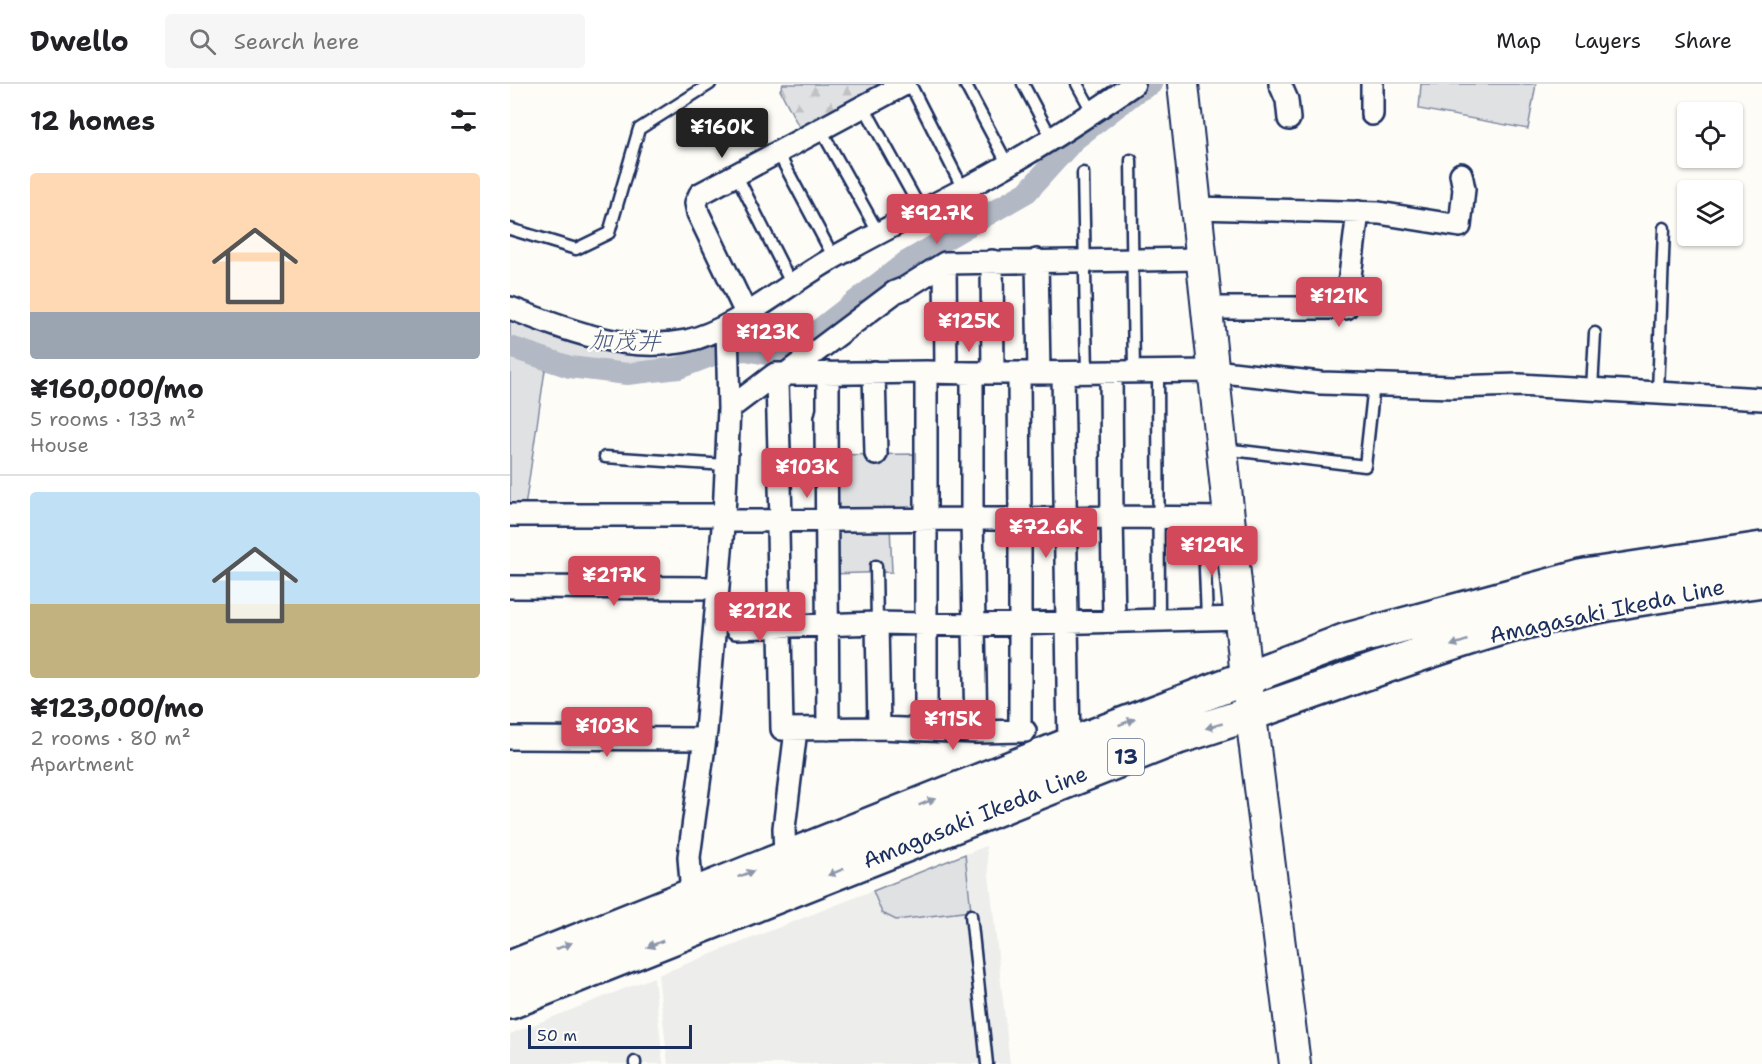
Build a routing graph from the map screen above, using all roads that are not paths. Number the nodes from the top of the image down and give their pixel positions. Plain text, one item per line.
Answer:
1 (710, 84) edge
2 (905, 84) edge
3 (910, 84) edge
4 (965, 84) edge
5 (1023, 84) edge
6 (1077, 84) edge
7 (1134, 84) edge
8 (1183, 84) edge
9 (1280, 84) edge
10 (1372, 84) edge
11 (863, 105) junction
12 (1093, 112) junction
13 (1372, 114) dead end
14 (1290, 119) dead end
15 (819, 128) junction
16 (1052, 139) junction
17 (777, 151) junction
18 (1131, 160) dead end
19 (1008, 165) junction
20 (1083, 173) dead end
21 (736, 174) junction
22 (1461, 174) dead end
23 (963, 189) junction
24 (1197, 208) junction
25 (921, 210) junction
26 (1358, 212) junction
27 (1664, 228) dead end
28 (510, 229) edge
29 (879, 234) junction
30 (834, 258) junction
31 (1131, 258) junction
32 (1084, 259) junction
33 (1202, 259) junction
34 (1037, 260) junction
35 (992, 261) junction
36 (945, 263) junction
37 (791, 283) junction
38 (510, 308) edge
39 (1207, 308) junction
40 (746, 313) junction
41 (727, 326) junction
42 (1595, 333) dead end
43 (1214, 371) junction
44 (874, 372) junction
45 (936, 372) junction
46 (1111, 372) junction
47 (1134, 372) junction
48 (1158, 372) junction
49 (828, 373) junction
50 (982, 373) junction
51 (1029, 373) junction
52 (1063, 373) junction
53 (1087, 373) junction
54 (786, 374) junction
55 (1374, 384) junction
56 (1592, 390) junction
57 (1658, 393) junction
58 (1762, 399) edge
59 (729, 409) junction
60 (1223, 449) junction
61 (876, 454) dead end
62 (605, 457) dead end
63 (726, 465) junction
64 (724, 514) junction
65 (510, 515) edge
66 (1064, 517) junction
67 (1112, 517) junction
68 (924, 518) junction
69 (1160, 518) junction
70 (1216, 518) junction
71 (972, 519) junction
72 (1020, 519) junction
73 (781, 520) junction
74 (827, 520) junction
75 (1762, 549) edge
76 (876, 566) dead end
77 (1762, 580) edge
78 (510, 587) edge
79 (717, 588) junction
80 (1241, 618) junction
81 (1207, 619) junction
82 (1159, 620) junction
83 (1114, 621) junction
84 (877, 623) junction
85 (1068, 623) junction
86 (925, 624) junction
87 (1021, 624) junction
88 (974, 625) junction
89 (779, 626) junction
90 (827, 626) junction
91 (736, 628) dead end
92 (1246, 676) junction
93 (1253, 714) junction
94 (879, 728) junction
95 (828, 729) junction
96 (796, 730) junction
97 (926, 730) junction
98 (976, 732) junction
99 (510, 738) edge
100 (704, 739) junction
101 (1070, 745) junction
102 (785, 859) junction
103 (693, 895) junction
104 (971, 915) dead end
105 (510, 968) edge
106 (510, 1002) edge
107 (987, 1064) edge
108 (1295, 1064) edge

1 - 28 lane
2 - 11 street
3 - 23 lane
4 - 19 lane
5 - 16 lane
6 - 12 lane
7 - 12 street
8 - 24 street
9 - 14 street
10 - 13 street
11 - 15 street
11 - 25 lane
12 - 16 street
15 - 17 street
15 - 29 lane
16 - 19 street
17 - 21 street
17 - 30 lane
18 - 31 lane
19 - 23 street
20 - 32 lane
21 - 37 lane
21 - 40 street
22 - 26 street
23 - 25 street
24 - 26 street
24 - 33 street
25 - 29 street
26 - 39 street
27 - 57 lane
29 - 30 street
30 - 37 street
31 - 32 street
31 - 33 street
31 - 47 lane
32 - 34 street
32 - 53 lane
33 - 39 street
34 - 35 street
34 - 51 street
35 - 36 street
35 - 50 street
36 - 45 street
36 - 54 street
37 - 40 street
38 - 41 street
39 - 43 street
40 - 41 street
41 - 59 street
42 - 56 lane
43 - 48 street
43 - 55 street
43 - 60 street
44 - 45 street
44 - 49 street
44 - 61 street
45 - 50 street
45 - 68 street
46 - 47 street
46 - 53 street
46 - 67 street
47 - 48 street
48 - 69 lane
49 - 54 street
49 - 74 street
50 - 51 street
50 - 71 street
51 - 52 street
51 - 72 street
52 - 53 street
52 - 66 street
54 - 59 street
54 - 73 street
55 - 56 street
55 - 60 lane
56 - 57 street
57 - 58 street
59 - 63 street
60 - 70 street
62 - 63 lane
63 - 64 street
64 - 65 street
64 - 73 street
64 - 79 street
66 - 67 street
66 - 72 street
66 - 85 street
67 - 69 street
67 - 83 street
68 - 71 street
68 - 74 street
68 - 86 street
69 - 70 street
69 - 82 lane
70 - 80 street
70 - 81 lane
71 - 72 street
71 - 88 street
72 - 87 street
73 - 74 street
73 - 89 street
74 - 90 street
75 - 92 main road, Amagasaki Ikeda Line / 13
76 - 84 lane
77 -> 93 main road, Amagasaki Ikeda Line / 13
78 - 79 street
79 - 100 street
80 - 81 street
80 - 92 street
81 - 82 street
82 - 83 street
83 - 85 street
84 - 86 street
84 - 90 street
84 - 94 street
85 - 87 street
85 - 101 street
86 - 88 street
86 - 97 street
87 - 88 street
87 - 98 street
88 - 98 street
89 - 90 street
89 - 91 street
89 - 96 street
90 - 95 street
92 - 93 street
101 -> 92 main road, Amagasaki Ikeda Line / 13
93 -> 106 main road, Amagasaki Ikeda Line / 13
93 - 108 street
94 - 95 street
94 - 97 street
95 - 96 street
96 - 102 street
97 - 98 street
99 - 100 street
100 - 103 street
102 -> 101 main road, Amagasaki Ikeda Line / 13
103 -> 102 main road, Amagasaki Ikeda Line / 13
105 -> 103 main road, Amagasaki Ikeda Line / 13
104 - 107 lane

